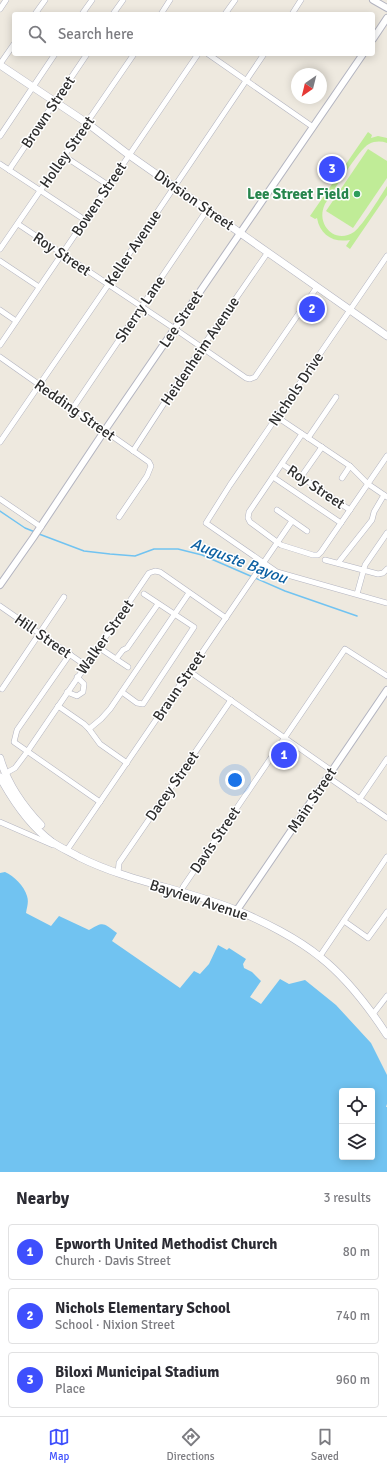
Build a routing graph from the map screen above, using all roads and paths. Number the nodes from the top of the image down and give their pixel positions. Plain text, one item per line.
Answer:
1 (6, 0) edge
2 (45, 0) edge
3 (92, 0) edge
4 (123, 0) edge
5 (170, 0) edge
6 (235, 0) edge
7 (301, 0) edge
8 (373, 0) edge
9 (387, 8) edge
10 (0, 9) edge
11 (36, 12) edge
12 (83, 12) edge
13 (114, 12) edge
14 (162, 12) edge
15 (226, 12) edge
16 (293, 12) edge
17 (387, 18) edge
18 (375, 36) edge
19 (12, 47) edge
20 (54, 56) edge
21 (86, 56) edge
22 (133, 56) edge
23 (197, 56) edge
24 (211, 56) edge
25 (263, 56) edge
26 (362, 56) edge
27 (0, 64) edge
28 (246, 81) junction
29 (32, 88) junction
30 (54, 102) junction
31 (86, 123) junction
32 (313, 127) junction
33 (0, 136) edge
34 (129, 155) junction
35 (64, 156) junction
36 (0, 164) edge
37 (9, 170) junction
38 (108, 185) junction
39 (175, 187) junction
40 (40, 190) junction
41 (207, 210) junction
42 (85, 220) junction
43 (18, 224) junction
44 (240, 233) junction
45 (0, 249) edge
46 (268, 252) junction
47 (62, 253) junction
48 (387, 256) edge
49 (0, 261) edge
50 (108, 285) junction
51 (39, 287) junction
52 (318, 287) junction
53 (142, 307) junction
54 (0, 310) edge
55 (350, 310) junction
56 (16, 321) junction
57 (175, 329) junction
58 (387, 336) edge
59 (0, 344) edge
60 (202, 347) junction
61 (0, 357) edge
62 (39, 385) junction
63 (336, 397) dead end
64 (73, 408) junction
65 (277, 417) junction
66 (105, 430) junction
67 (302, 434) junction
68 (308, 438) junction
69 (0, 442) edge
70 (322, 447) junction
71 (133, 451) junction
72 (387, 456) edge
73 (282, 464) junction
74 (350, 466) junction
75 (273, 477) junction
76 (301, 477) junction
77 (342, 478) dead end
78 (368, 484) junction
79 (386, 496) edge
80 (0, 499) edge
81 (277, 510) dead end
82 (350, 510) junction
83 (119, 517) dead end
84 (292, 521) junction
85 (341, 523) junction
86 (40, 528) junction
87 (307, 531) dead end
88 (387, 532) edge
89 (277, 543) junction
90 (325, 560) dead end
91 (338, 563) junction
92 (264, 564) junction
93 (364, 569) junction
94 (387, 569) edge
95 (0, 585) edge
96 (189, 593) junction
97 (144, 594) dead end
98 (357, 594) junction
99 (64, 597) dead end
100 (387, 603) edge
101 (158, 604) junction
102 (0, 606) edge
103 (174, 614) junction
104 (226, 618) junction
105 (39, 633) junction
106 (98, 647) junction
107 (70, 654) junction
108 (116, 659) junction
109 (85, 665) junction
110 (128, 667) dead end
111 (189, 670) junction
112 (387, 676) edge
113 (77, 677) junction
114 (2, 689) dead end
115 (387, 690) edge
116 (67, 692) junction
117 (122, 692) junction
118 (231, 700) junction
119 (58, 706) junction
120 (89, 729) junction
121 (284, 737) junction
122 (27, 752) junction
123 (0, 758) edge
124 (387, 759) edge
125 (127, 763) junction
126 (330, 774) junction
127 (3, 775) edge
128 (359, 800) junction
129 (100, 802) junction
130 (387, 818) edge
131 (0, 822) edge
132 (67, 850) junction
133 (387, 857) edge
134 (118, 873) junction
135 (180, 893) junction
136 (237, 910) junction
137 (387, 912) edge
138 (344, 921) junction
139 (320, 956) junction
140 (387, 996) edge
141 (373, 1014) junction
142 (387, 1035) edge

1 - 10 street
2 - 11 street
3 - 12 street
4 - 13 street
5 - 14 street
6 - 15 street
7 - 16 street
8 - 9 street
17 - 18 street
19 - 27 street
20 - 29 street
21 - 30 street, Brown Street
22 - 31 street, Holley Street
23 - 34 street, Bowen Street
24 - 28 street
25 - 28 street, Keller Avenue
26 - 32 street, Lee Street
27 - 29 main road, Division Street
28 - 32 street
28 - 39 street, Keller Avenue
29 - 30 main road, Division Street
29 - 33 street
30 - 31 main road, Division Street
30 - 37 street, Brown Street
31 - 34 main road, Division Street
31 - 35 street, Holley Street
32 - 44 street, Lee Street
34 - 38 street, Bowen Street
34 - 39 main road, Division Street
35 - 38 street
35 - 40 street, Holley Street
36 - 37 street
37 - 40 street
38 - 42 street, Bowen Street
39 - 41 main road, Division Street
39 - 50 street, Keller Avenue
40 - 42 street
40 - 43 street, Holley Street
41 - 44 main road, Division Street
41 - 53 street, Sherry Lane
42 - 47 street, Bowen Street
43 - 45 street, Holley Street
43 - 47 street, Roy Street
44 - 46 main road, Division Street
44 - 57 street, Lee Street
46 - 52 main road, Division Street
46 - 60 street, Heidenheim Avenue
47 - 50 street, Roy Street
47 - 51 street, Bowen Street
48 - 55 street, Nichols Drive
49 - 51 street
50 - 53 street, Roy Street
50 - 62 street, Keller Avenue
51 - 56 street, Bowen Street
52 - 55 main road, Division Street
52 - 60 street, Roy Street
53 - 57 street, Roy Street
53 - 64 street, Sherry Lane
54 - 56 street
55 - 58 main road, Division Street
55 - 65 street, Nichols Drive
56 - 59 street, Bowen Street
57 - 60 street, Roy Street
57 - 66 street, Lee Street
60 - 71 street, Heidenheim Avenue
61 - 62 street, Redding Street
62 - 64 street, Redding Street
62 - 69 street, Keller Avenue
63 - 68 street
64 - 66 street, Redding Street
65 - 67 street
65 - 92 street, Nichols Drive
66 - 71 street, Redding Street
66 - 86 street, Lee Street
67 - 68 street
67 - 73 street
68 - 70 street
70 - 74 street
70 - 76 street
71 - 83 street, Redding Street
72 - 78 street
73 - 75 street
73 - 76 street, Roy Street
74 - 77 street
74 - 78 street
75 - 85 street
75 - 89 street
76 - 82 street, Roy Street
78 - 79 street
78 - 82 street
79 - 91 street
80 - 86 street
81 - 84 street
82 - 85 street
84 - 87 street
84 - 89 street, Braun Street
85 - 89 street
86 - 95 street, Lee Street
88 - 93 street
89 - 92 street, Braun Street
90 - 91 street
91 - 93 street
92 - 98 street
92 - 104 street, Braun Street
93 - 94 street
93 - 98 street
96 - 103 street
96 - 104 street, Walker Street
96 - 106 street, Walker Street
97 - 101 street
98 - 100 street
99 - 105 street
101 - 103 street
101 - 108 street
102 - 105 street, Hill Street
103 - 117 street
103 - 117 street
104 - 111 street, Braun Street
105 - 107 street, Hill Street
105 - 114 street
106 - 108 street
106 - 109 street, Walker Street
107 - 109 street, Hill Street
107 - 122 street
108 - 110 street
109 - 113 street, Walker Street
111 - 118 street
111 - 125 street, Braun Street
112 - 121 street, Davis Street
113 - 116 street, Walker Street
113 - 116 street
115 - 126 street, Main Street
116 - 119 street, Walker Street
117 - 120 street
118 - 121 street
118 - 134 street, Dacey Street
119 - 120 street
119 - 122 street, Walker Street
120 - 125 street
121 - 126 street
121 - 135 street, Davis Street
122 - 127 street, Walker Street
122 - 129 street
123 - 127 main road
124 - 128 street
125 - 129 street, Braun Street
126 - 128 street
126 - 136 street, Main Street
127 - 132 main road
128 - 130 street
129 - 132 street, Braun Street
131 - 132 street, Bayview Avenue
132 - 134 main road, Bayview Avenue
133 - 138 street
134 - 135 main road, Bayview Avenue
135 - 136 main road, Bayview Avenue
136 - 139 main road, Bayview Avenue
137 - 138 street
138 - 139 street
139 - 141 main road, Bayview Avenue
140 - 141 street
141 - 142 main road, Bayview Avenue

